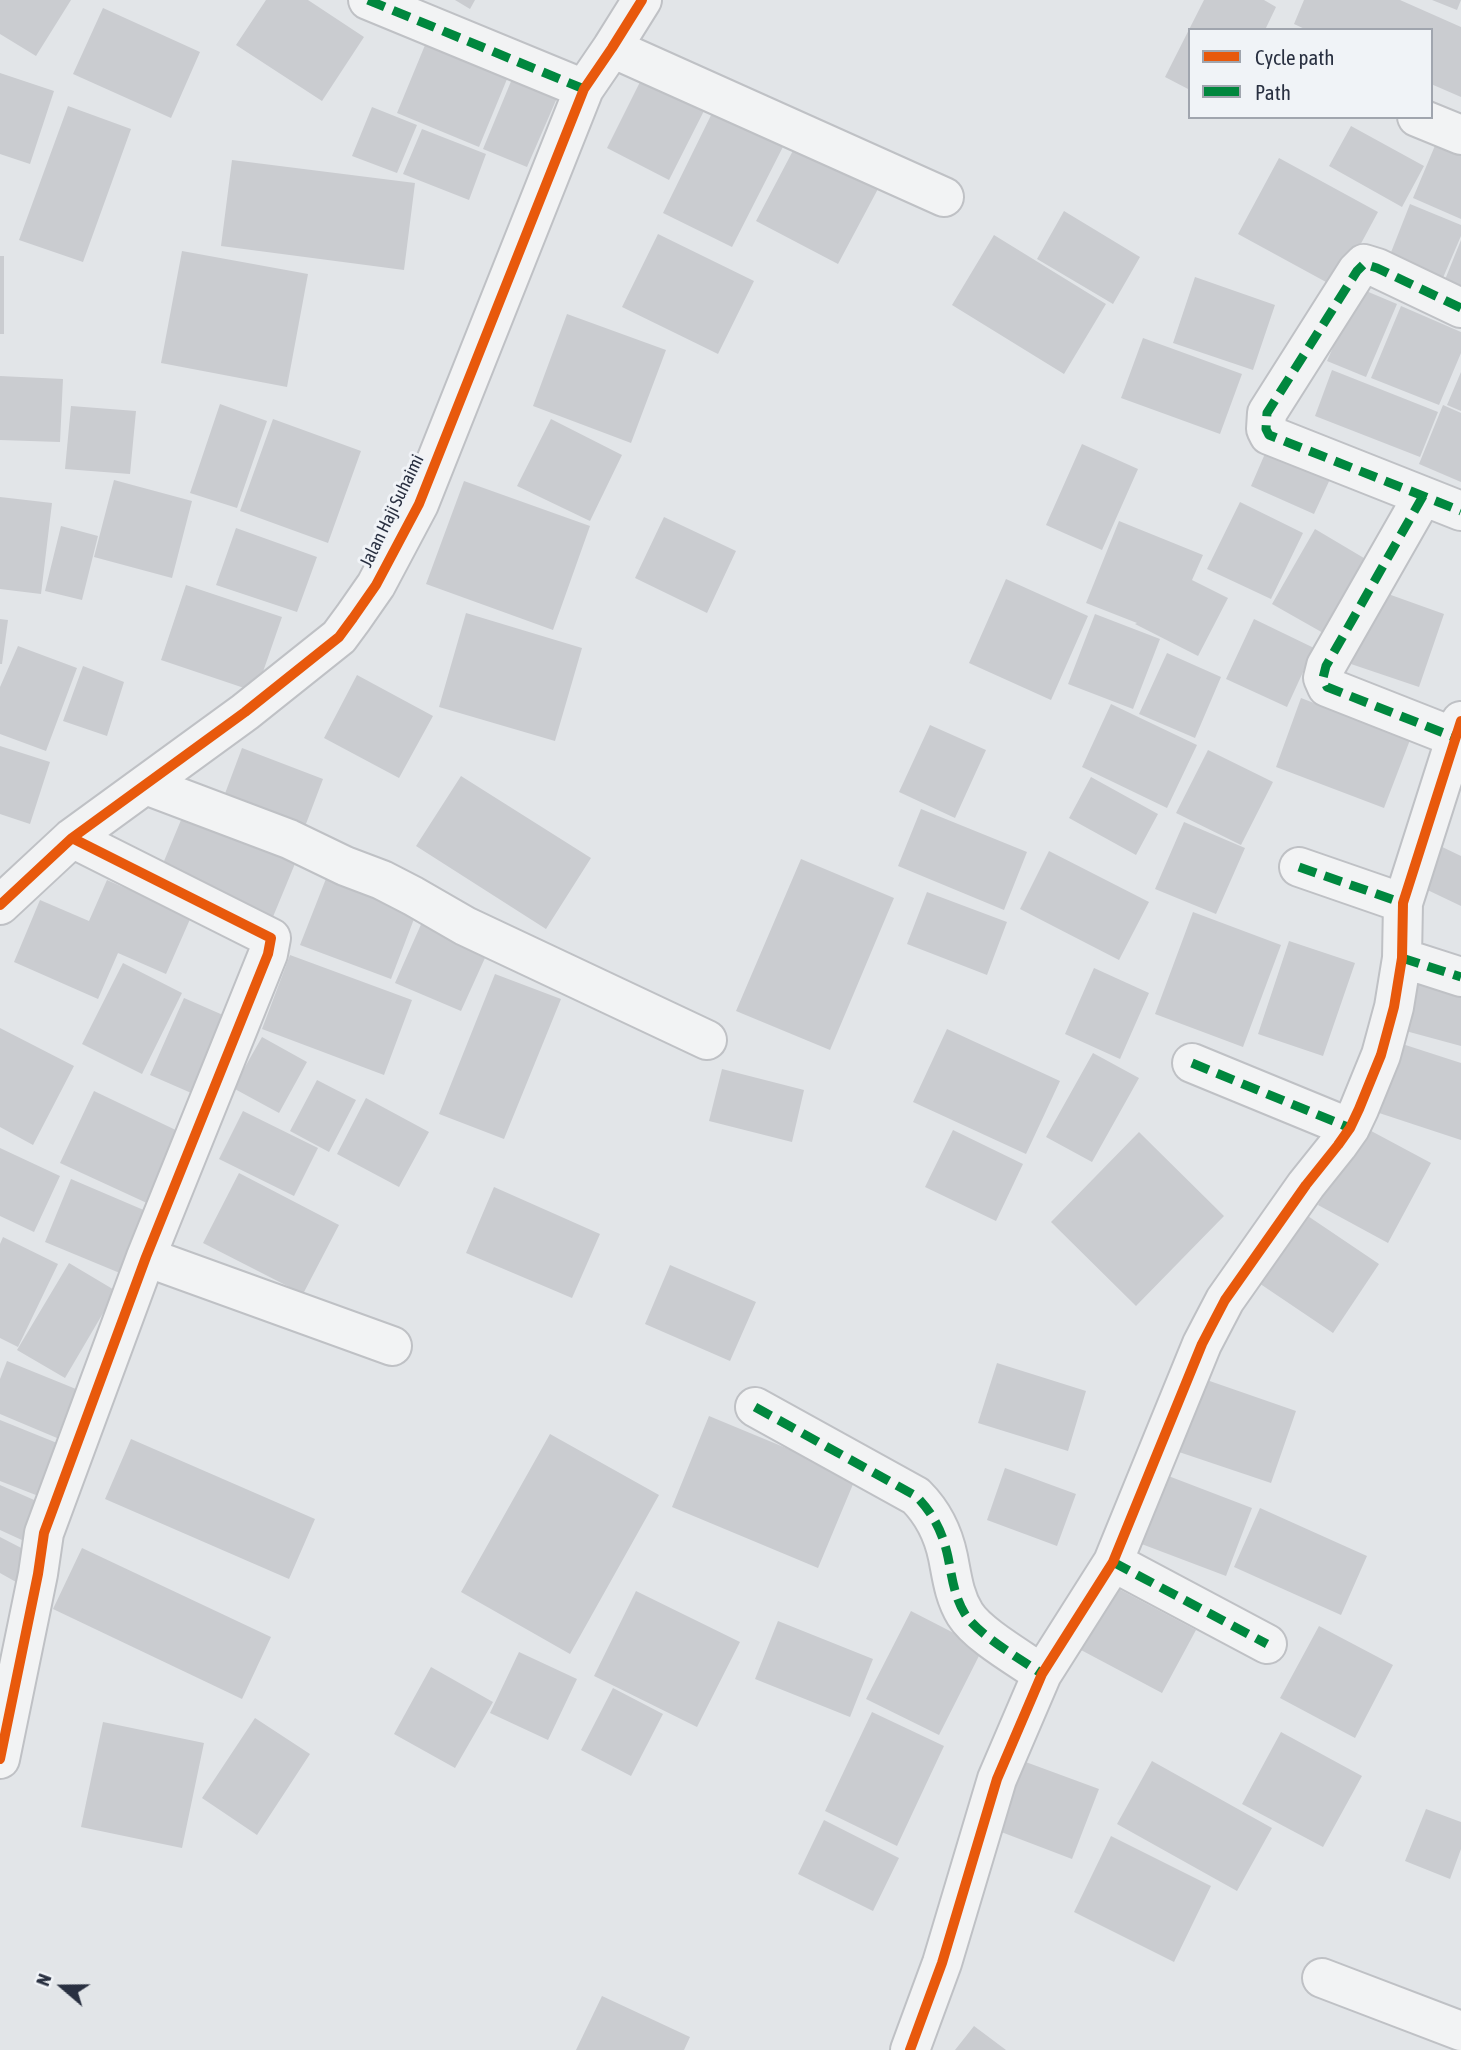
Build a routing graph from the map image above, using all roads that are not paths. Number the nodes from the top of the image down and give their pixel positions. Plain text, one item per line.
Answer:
1 (368, 0) edge
2 (642, 0) edge
3 (612, 48) junction
4 (584, 89) junction
5 (1423, 119) edge
6 (1461, 135) edge
7 (944, 197) dead end
8 (1461, 308) edge
9 (1423, 496) junction
10 (1461, 511) edge
11 (1458, 729) edge
12 (146, 785) junction
13 (72, 838) junction
14 (1299, 867) dead end
15 (1403, 903) junction
16 (0, 905) edge
17 (1402, 957) junction
18 (1461, 977) edge
19 (707, 1040) dead end
20 (1192, 1063) dead end
21 (1350, 1128) junction
22 (146, 1256) junction
23 (392, 1346) dead end
24 (755, 1407) dead end
25 (1113, 1562) junction
26 (1266, 1644) dead end
27 (1042, 1674) junction
28 (1, 1751) edge
29 (1321, 1978) dead end
30 (1461, 2031) edge
31 (910, 2050) edge

1 - 4 street
2 - 3 street, Jalan Haji Suhaimi
3 - 4 street, Jalan Haji Suhaimi
3 - 7 street
4 - 12 street, Jalan Haji Suhaimi
5 - 6 street
8 - 9 street
9 - 10 street
9 - 11 street
11 - 15 street
12 - 13 street, Jalan Haji Suhaimi
12 - 19 street
13 - 16 street, Jalan Haji Suhaimi
13 - 22 street
14 - 15 street
15 - 17 street
17 - 18 street
17 - 21 street
20 - 21 street
21 - 25 street
22 - 23 street
22 - 28 street
24 - 27 street
25 - 26 street
25 - 27 street
27 - 31 street
29 - 30 street

